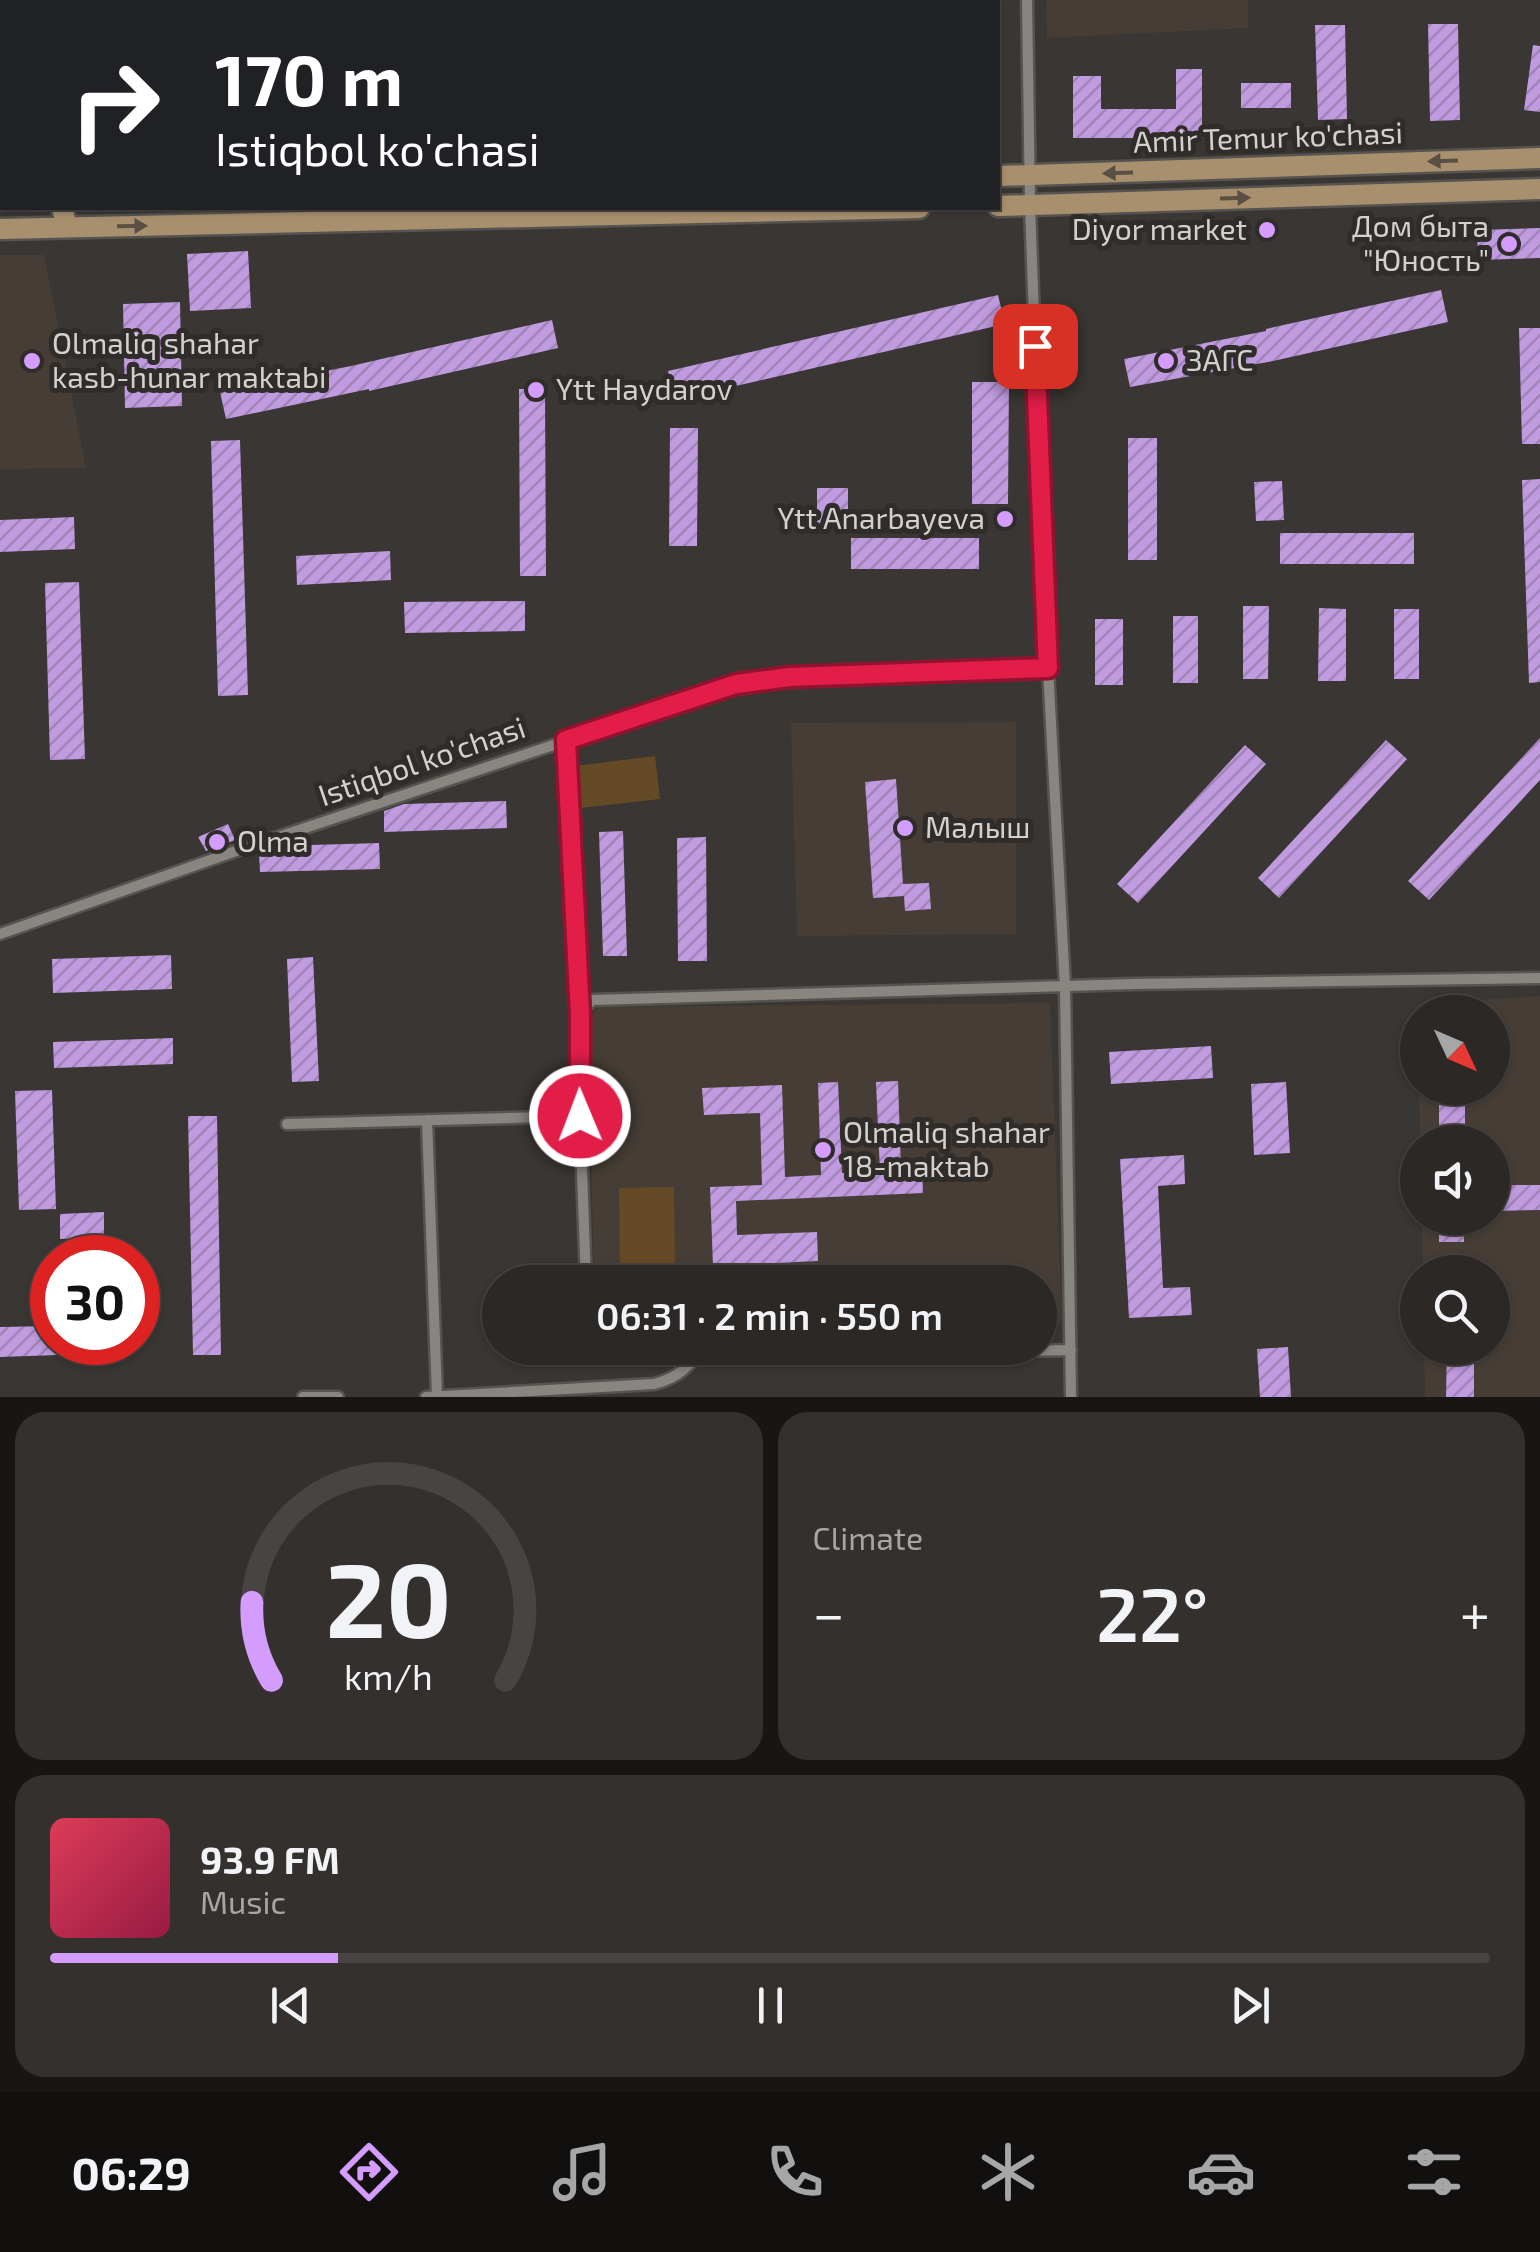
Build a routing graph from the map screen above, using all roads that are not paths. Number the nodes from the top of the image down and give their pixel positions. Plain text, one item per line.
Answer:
1 (1027, 0) edge
2 (1540, 158) edge
3 (1000, 176) edge
4 (1029, 176) junction
5 (1540, 188) edge
6 (1030, 205) junction
7 (1000, 206) edge
8 (750, 210) edge
9 (497, 213) edge
10 (65, 217) edge
11 (0, 230) edge
12 (1048, 668) junction
13 (566, 740) junction
14 (0, 934) edge
15 (1540, 978) edge
16 (1065, 986) junction
17 (580, 1014) junction
18 (580, 1116) junction
19 (426, 1120) junction
20 (288, 1124) dead end
21 (585, 1265) edge
22 (1057, 1350) edge
23 (1071, 1350) junction
24 (689, 1365) edge
25 (437, 1396) edge
26 (303, 1397) edge
27 (338, 1397) edge
28 (426, 1397) edge
29 (1071, 1397) edge

1 - 4 street
2 -> 4 main road, Amir Temur ko'chasi
3 - 4 main road, Amir Temur ko'chasi
4 - 6 street
6 -> 5 main road, Amir Temur ko'chasi
6 - 7 main road, Amir Temur ko'chasi
6 - 12 street
8 - 9 main road
10 -> 9 main road
10 - 11 main road
12 - 13 street, Istiqbol ko'chasi
12 - 16 street
13 - 14 street, Istiqbol ko'chasi
13 - 17 street
15 - 16 street
16 - 17 street
16 - 23 street
17 - 18 street
18 - 19 street
18 - 21 street
19 - 20 street
19 - 25 street
22 - 23 street
23 - 29 street
24 - 25 street
25 - 28 street
26 - 27 street

